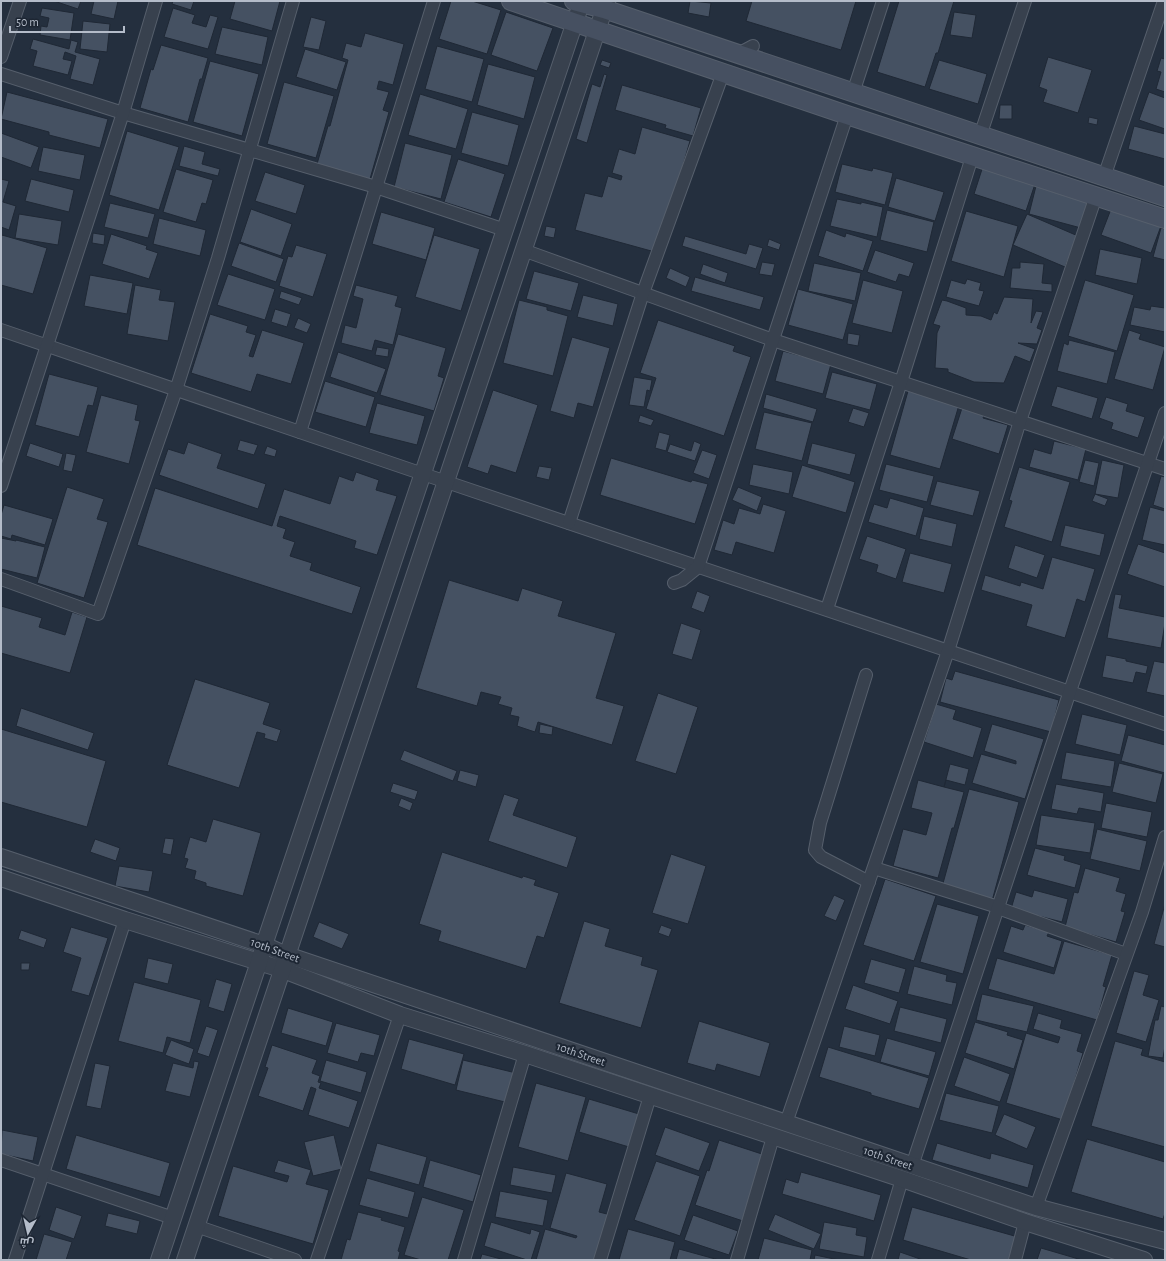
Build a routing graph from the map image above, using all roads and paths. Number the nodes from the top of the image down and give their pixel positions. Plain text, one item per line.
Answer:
1 (20, 1) edge
2 (156, 1) edge
3 (293, 1) edge
4 (434, 1) edge
5 (511, 1) edge
6 (883, 1) edge
7 (1025, 1) edge
8 (1164, 1) edge
9 (579, 2) edge
10 (606, 5) edge
11 (575, 22) junction
12 (597, 30) junction
13 (1, 57) edge
14 (723, 73) junction
15 (1, 74) edge
16 (853, 93) junction
17 (123, 113) junction
18 (847, 115) junction
19 (980, 136) junction
20 (250, 150) junction
21 (972, 157) junction
22 (1104, 177) junction
23 (376, 187) junction
24 (1096, 196) junction
25 (1165, 197) edge
26 (1165, 219) edge
27 (505, 230) junction
28 (523, 250) junction
29 (642, 293) junction
30 (1, 330) edge
31 (773, 340) junction
32 (47, 346) junction
33 (902, 382) junction
34 (176, 390) junction
35 (1165, 413) edge
36 (1020, 421) junction
37 (300, 432) junction
38 (1148, 463) junction
39 (1165, 469) edge
40 (423, 474) junction
41 (446, 481) junction
42 (1, 486) edge
43 (569, 523) junction
44 (698, 567) junction
45 (1, 579) edge
46 (674, 583) dead end
47 (827, 610) junction
48 (948, 650) junction
49 (866, 676) dead end
50 (1070, 691) junction
51 (1165, 724) edge
52 (1165, 837) edge
53 (1, 857) edge
54 (874, 868) junction
55 (1, 878) edge
56 (869, 882) junction
57 (998, 907) junction
58 (125, 920) junction
59 (264, 945) junction
60 (1126, 954) junction
61 (259, 962) junction
62 (284, 962) junction
63 (400, 1015) junction
64 (525, 1054) junction
65 (650, 1096) junction
66 (786, 1123) junction
67 (773, 1137) junction
68 (1, 1160) edge
69 (912, 1166) junction
70 (42, 1174) junction
71 (902, 1179) junction
72 (1036, 1207) junction
73 (173, 1218) junction
74 (1025, 1222) junction
75 (196, 1226) junction
76 (1165, 1241) edge
77 (15, 1260) edge
78 (159, 1260) edge
79 (185, 1260) edge
80 (295, 1260) edge
81 (317, 1260) edge
82 (464, 1260) edge
83 (600, 1260) edge
84 (736, 1260) edge
85 (878, 1260) edge
86 (1015, 1260) edge
87 (1144, 1260) edge

1 - 13 street
2 - 17 street
3 - 20 street
4 - 23 street
5 - 11 main road
6 - 16 street
7 - 19 street
8 - 22 street
9 - 10 main road
9 - 11 street
10 - 12 street
10 - 16 main road
11 - 12 main road
11 - 27 street
12 - 14 main road
12 - 28 street
14 - 18 main road
14 - 29 street
15 - 17 street
16 - 19 main road
17 - 20 street
17 - 32 street
18 - 21 main road
18 - 31 street
19 - 22 main road
20 - 23 street
20 - 34 street
21 - 24 main road
21 - 33 street
22 - 25 main road
23 - 27 street
23 - 37 street
24 - 26 main road
24 - 36 street
27 - 40 street
28 - 29 street
28 - 41 street
29 - 31 street
29 - 43 street
30 - 32 street
31 - 33 street
31 - 44 street
32 - 34 street
32 - 42 street
33 - 36 street
33 - 47 street
34 - 37 street
34 - 45 street
35 - 38 street
36 - 38 street
36 - 48 street
37 - 40 street
38 - 39 street
38 - 50 street
40 - 41 street
40 - 59 street
41 - 43 street
41 - 62 street
43 - 44 street
44 - 46 street
44 - 47 street
47 - 48 street
48 - 50 street
48 - 54 street
49 - 56 street
50 - 51 street
50 - 57 street
52 - 60 street
53 - 59 street, 10th Street
54 - 56 street
54 - 57 street
55 - 58 street, 10th Street
56 - 66 street
57 - 60 street
57 - 69 street
58 - 61 street, 10th Street
58 - 70 street
59 - 61 street
59 - 62 street, 10th Street
60 - 72 street
61 - 62 street, 10th Street
61 - 73 street
62 - 63 street, 10th Street
62 - 66 street, 10th Street
62 - 75 street
63 - 64 street, 10th Street
63 - 81 street
64 - 65 street, 10th Street
64 - 82 street
65 - 67 street, 10th Street
65 - 83 street
66 - 69 street, 10th Street
67 - 71 street, 10th Street
67 - 84 street
68 - 70 street
69 - 72 street, 10th Street
70 - 73 street
70 - 77 street
71 - 74 street, 10th Street
71 - 85 street
72 - 76 street, 10th Street
73 - 78 street
74 - 86 street
74 - 87 street, 10th Street
75 - 79 street
75 - 80 street

